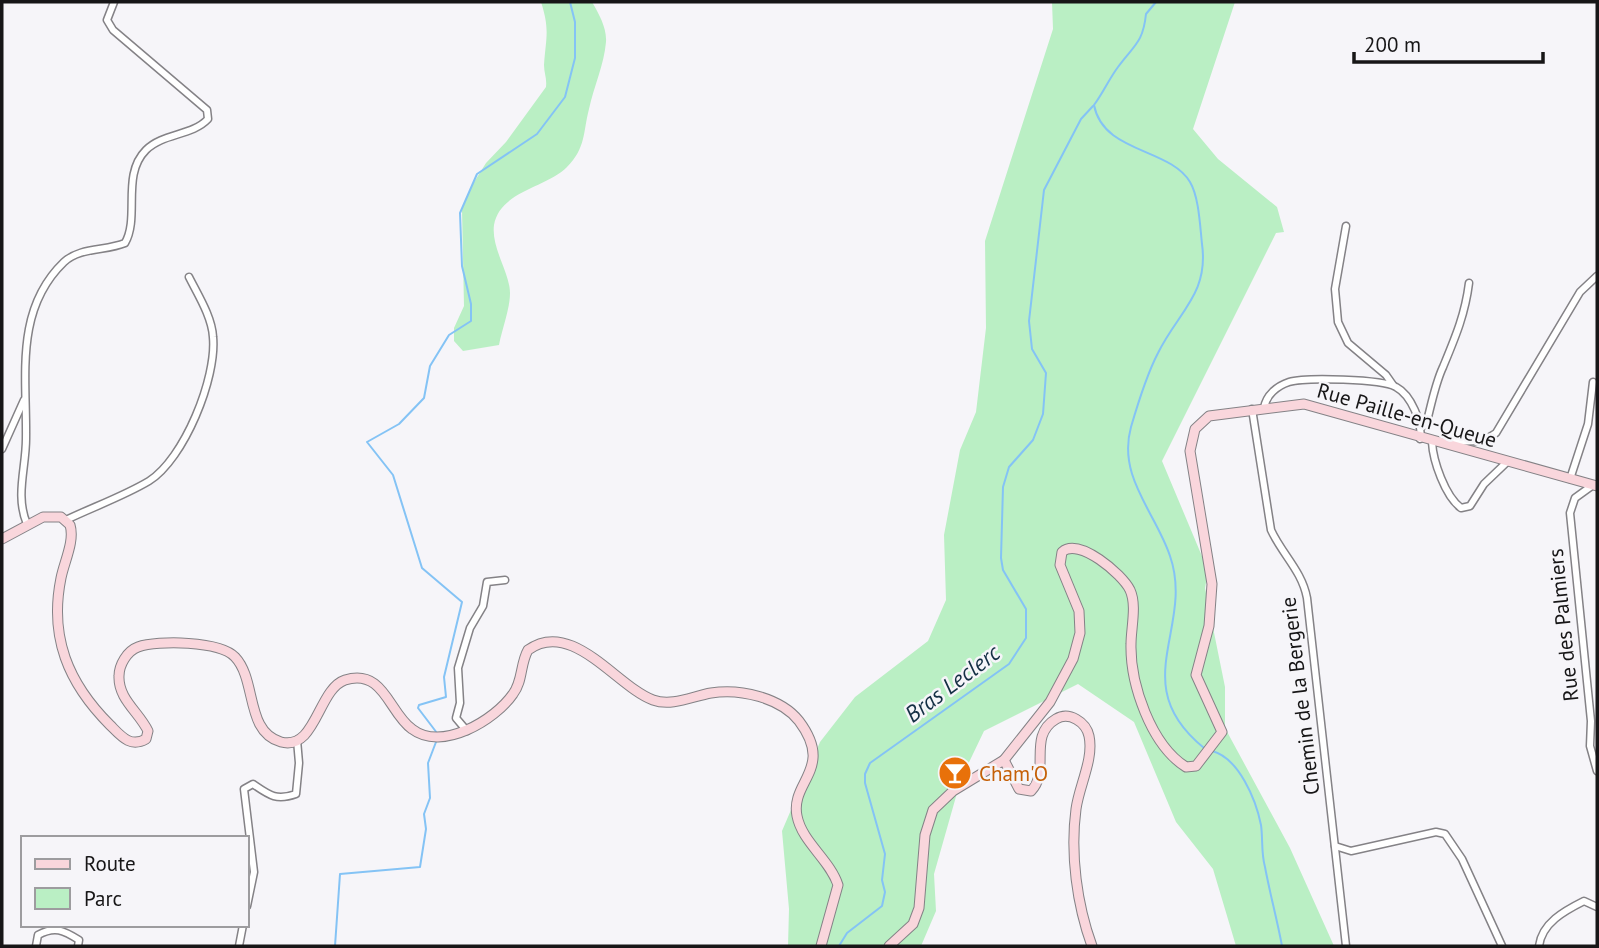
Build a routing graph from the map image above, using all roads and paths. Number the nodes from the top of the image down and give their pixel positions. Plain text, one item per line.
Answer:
1 (114, 2) edge
2 (1346, 226) dead end
3 (1597, 276) edge
4 (190, 277) dead end
5 (1469, 283) dead end
6 (1592, 382) dead end
7 (1393, 385) junction
8 (24, 399) junction
9 (1264, 408) junction
10 (1252, 409) junction
11 (1420, 427) junction
12 (1420, 439) junction
13 (1432, 442) junction
14 (1444, 445) junction
15 (2, 449) edge
16 (1507, 462) junction
17 (1570, 479) junction
18 (1595, 486) edge
19 (66, 520) junction
20 (27, 524) junction
21 (2, 540) edge
22 (505, 580) dead end
23 (467, 731) junction
24 (298, 740) junction
25 (1003, 760) junction
26 (1597, 771) edge
27 (1335, 846) junction
28 (248, 901) edge
29 (1597, 907) edge
30 (243, 927) edge
31 (36, 946) edge
32 (78, 946) edge
33 (239, 946) edge
34 (821, 946) edge
35 (889, 946) edge
36 (1092, 946) edge
37 (1346, 946) edge
38 (1502, 946) edge
39 (1539, 946) edge

1 - 8 street
2 - 7 street
3 - 14 street
4 - 19 street
5 - 11 street
6 - 17 street
7 - 9 street
7 - 11 street
8 - 15 street
8 - 20 street
9 - 10 main road, Rue Paille-en-Queue
9 - 12 main road, Rue Paille-en-Queue
10 - 25 main road, Rue Paille-en-Queue
10 - 27 street, Chemin de la Bergerie
11 - 12 street
12 - 13 main road, Rue Paille-en-Queue
13 - 14 main road, Rue Paille-en-Queue
13 - 16 street
14 - 16 main road, Rue Paille-en-Queue
16 - 17 main road, Rue Paille-en-Queue
17 - 18 main road, Rue Paille-en-Queue
18 - 26 street, Rue des Palmiers
19 - 20 main road
19 - 24 main road
20 - 21 main road
22 - 23 street
23 - 24 main road
23 - 34 main road
24 - 28 street
25 - 35 main road
25 - 36 main road
27 - 37 street, Chemin de la Bergerie
27 - 38 street
29 - 39 street
30 - 33 street
31 - 32 street

